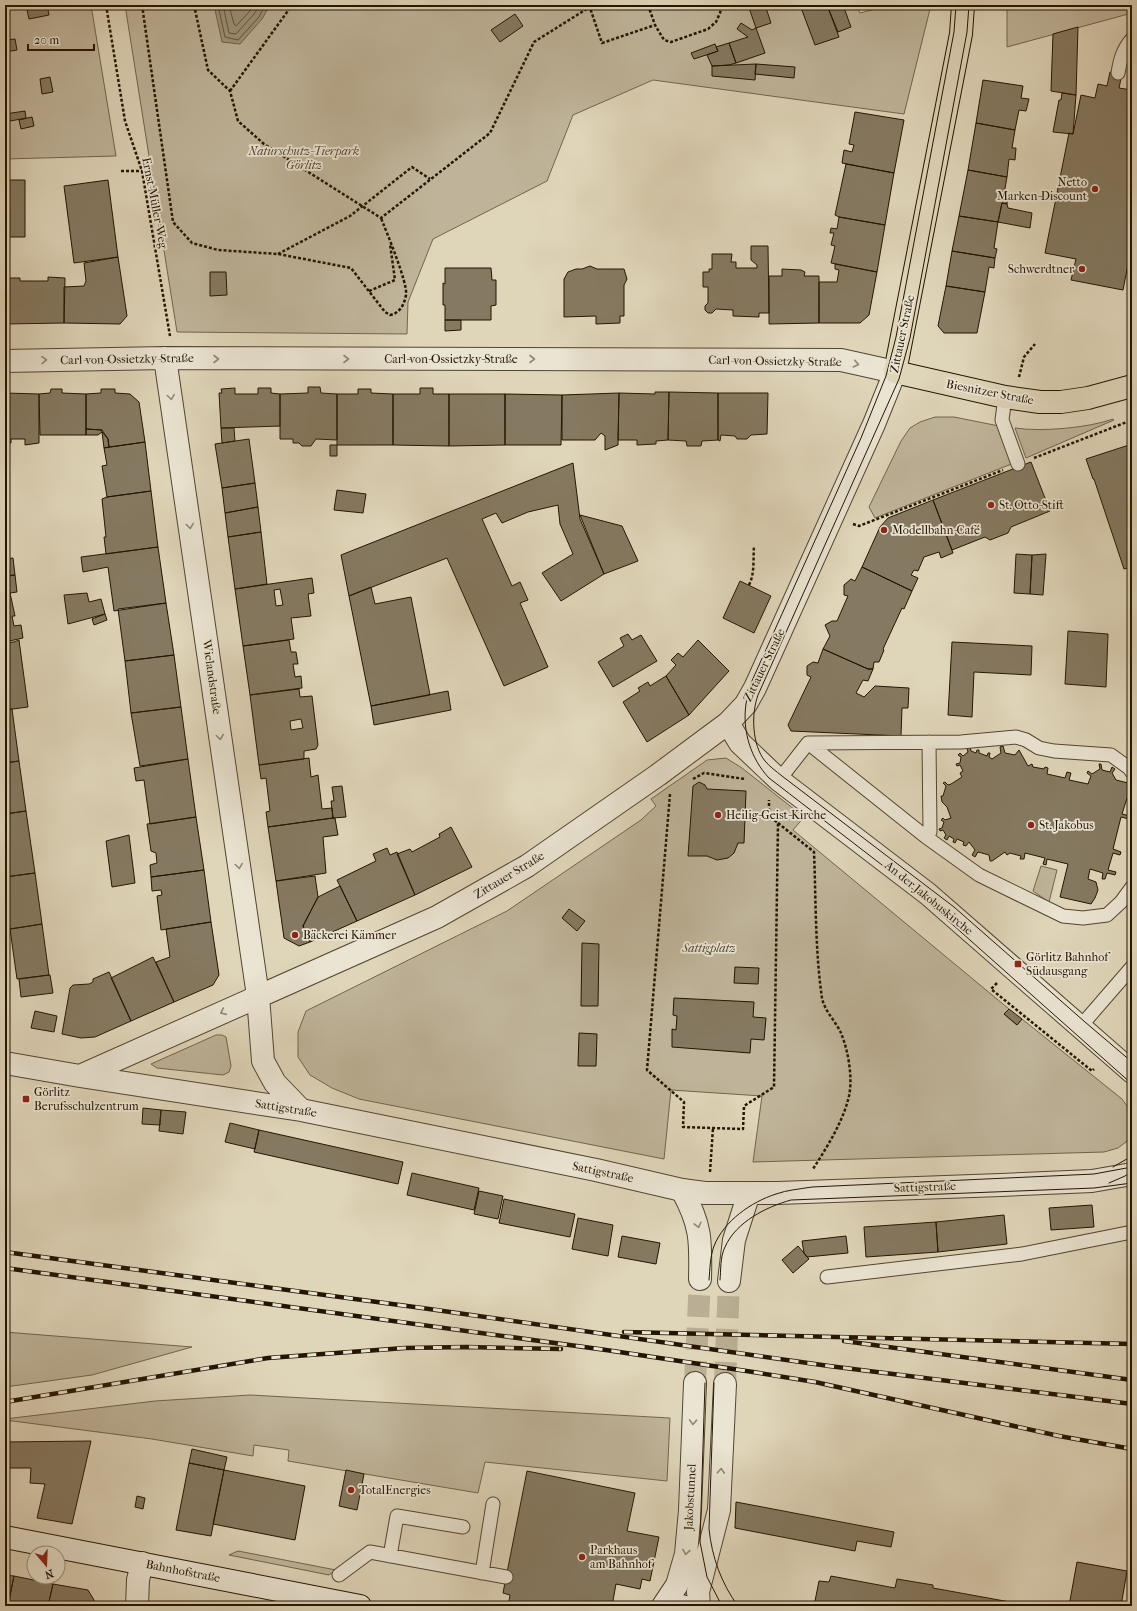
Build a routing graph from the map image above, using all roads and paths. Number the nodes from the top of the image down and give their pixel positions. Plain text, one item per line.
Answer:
1 (106, 5) edge
2 (142, 5) edge
3 (194, 5) edge
4 (294, 5) edge
5 (590, 5) edge
6 (648, 5) edge
7 (722, 5) edge
8 (963, 5) edge
9 (655, 25) junction
10 (1132, 39) edge
11 (1118, 74) dead end
12 (230, 91) junction
13 (121, 171) dead end
14 (142, 171) junction
15 (430, 179) junction
16 (380, 218) junction
17 (389, 237) junction
18 (278, 254) junction
19 (369, 290) junction
20 (1035, 344) dead end
21 (165, 358) junction
22 (5, 361) edge
23 (895, 372) junction
24 (1013, 376) dead end
25 (1132, 386) edge
26 (1005, 397) junction
27 (1132, 420) edge
28 (1018, 464) junction
29 (833, 516) junction
30 (754, 546) dead end
31 (749, 585) dead end
32 (728, 723) junction
33 (929, 742) junction
34 (808, 743) junction
35 (1132, 772) edge
36 (658, 775) junction
37 (746, 779) dead end
38 (691, 780) dead end
39 (779, 780) junction
40 (778, 822) junction
41 (926, 837) junction
42 (1132, 887) edge
43 (1132, 967) edge
44 (991, 989) dead end
45 (258, 996) junction
46 (1080, 1027) junction
47 (5, 1063) edge
48 (1092, 1071) dead end
49 (1132, 1072) edge
50 (80, 1076) junction
51 (301, 1110) junction
52 (713, 1128) junction
53 (710, 1165) dead end
54 (1132, 1174) edge
55 (682, 1190) junction
56 (812, 1192) junction
57 (749, 1193) junction
58 (1132, 1232) edge
59 (827, 1277) dead end
60 (700, 1280) tunnel mouth
61 (729, 1281) tunnel mouth
62 (695, 1383) tunnel mouth
63 (725, 1384) tunnel mouth
64 (494, 1504) dead end
65 (463, 1528) dead end
66 (5, 1537) edge
67 (390, 1556) junction
68 (142, 1563) junction
69 (482, 1573) junction
70 (339, 1575) dead end
71 (506, 1577) dead end
72 (137, 1606) edge
73 (360, 1606) edge
74 (663, 1606) edge
75 (668, 1606) edge
76 (682, 1606) edge
77 (699, 1606) edge

1 - 14 path, Ernst-Müller-Weg
2 - 18 path
3 - 12 path
4 - 12 path
5 - 9 path
5 - 15 path
6 - 9 path
7 - 9 path
8 - 23 main road, Zittauer Straße
10 - 11 lane
12 - 16 path
13 - 14 path
14 - 21 path, Ernst-Müller-Weg
15 - 16 path
15 - 18 path, bridge
16 - 17 path
17 - 19 path
17 - 19 path
18 - 19 path
20 - 24 path
22 -> 21 street, Carl-von-Ossietzky-Straße
21 -> 23 street, Carl-von-Ossietzky-Straße
21 -> 45 street, Wielandstraße
23 - 26 main road, Biesnitzer Straße
23 - 29 street, Zittauer Straße
25 - 26 main road, Biesnitzer Straße
26 - 28 lane
27 - 28 path
28 - 29 path
29 - 32 street, Zittauer Straße
30 - 31 path
32 - 36 street, Zittauer Straße
32 - 39 street, An der Jakobuskirche
33 - 34 lane
33 - 35 lane
33 - 41 lane
34 - 39 lane
34 - 41 lane
36 - 45 street, Zittauer Straße
36 - 52 path
37 - 38 path
39 - 40 path
39 - 46 street, An der Jakobuskirche
40 - 52 path
40 - 56 path
41 - 42 lane
43 - 46 lane
44 - 48 path
45 -> 50 street
45 - 51 street
46 - 49 street, An der Jakobuskirche
47 - 50 street, Sattigstraße
50 - 51 street, Sattigstraße
51 - 55 street, Sattigstraße
52 - 53 path
54 - 56 street, Sattigstraße
55 - 57 street, Sattigstraße
55 -> 60 street
56 - 57 street, Sattigstraße
57 - 61 street
58 - 59 lane
62 -> 74 street, Jakobstunnel
77 -> 63 street, Jakobstunnel
64 - 69 lane
65 - 67 lane
66 - 68 street, Bahnhofstraße
67 - 69 lane
67 - 70 lane
68 - 72 street
68 - 73 street, Bahnhofstraße
69 - 71 lane
75 - 76 street

